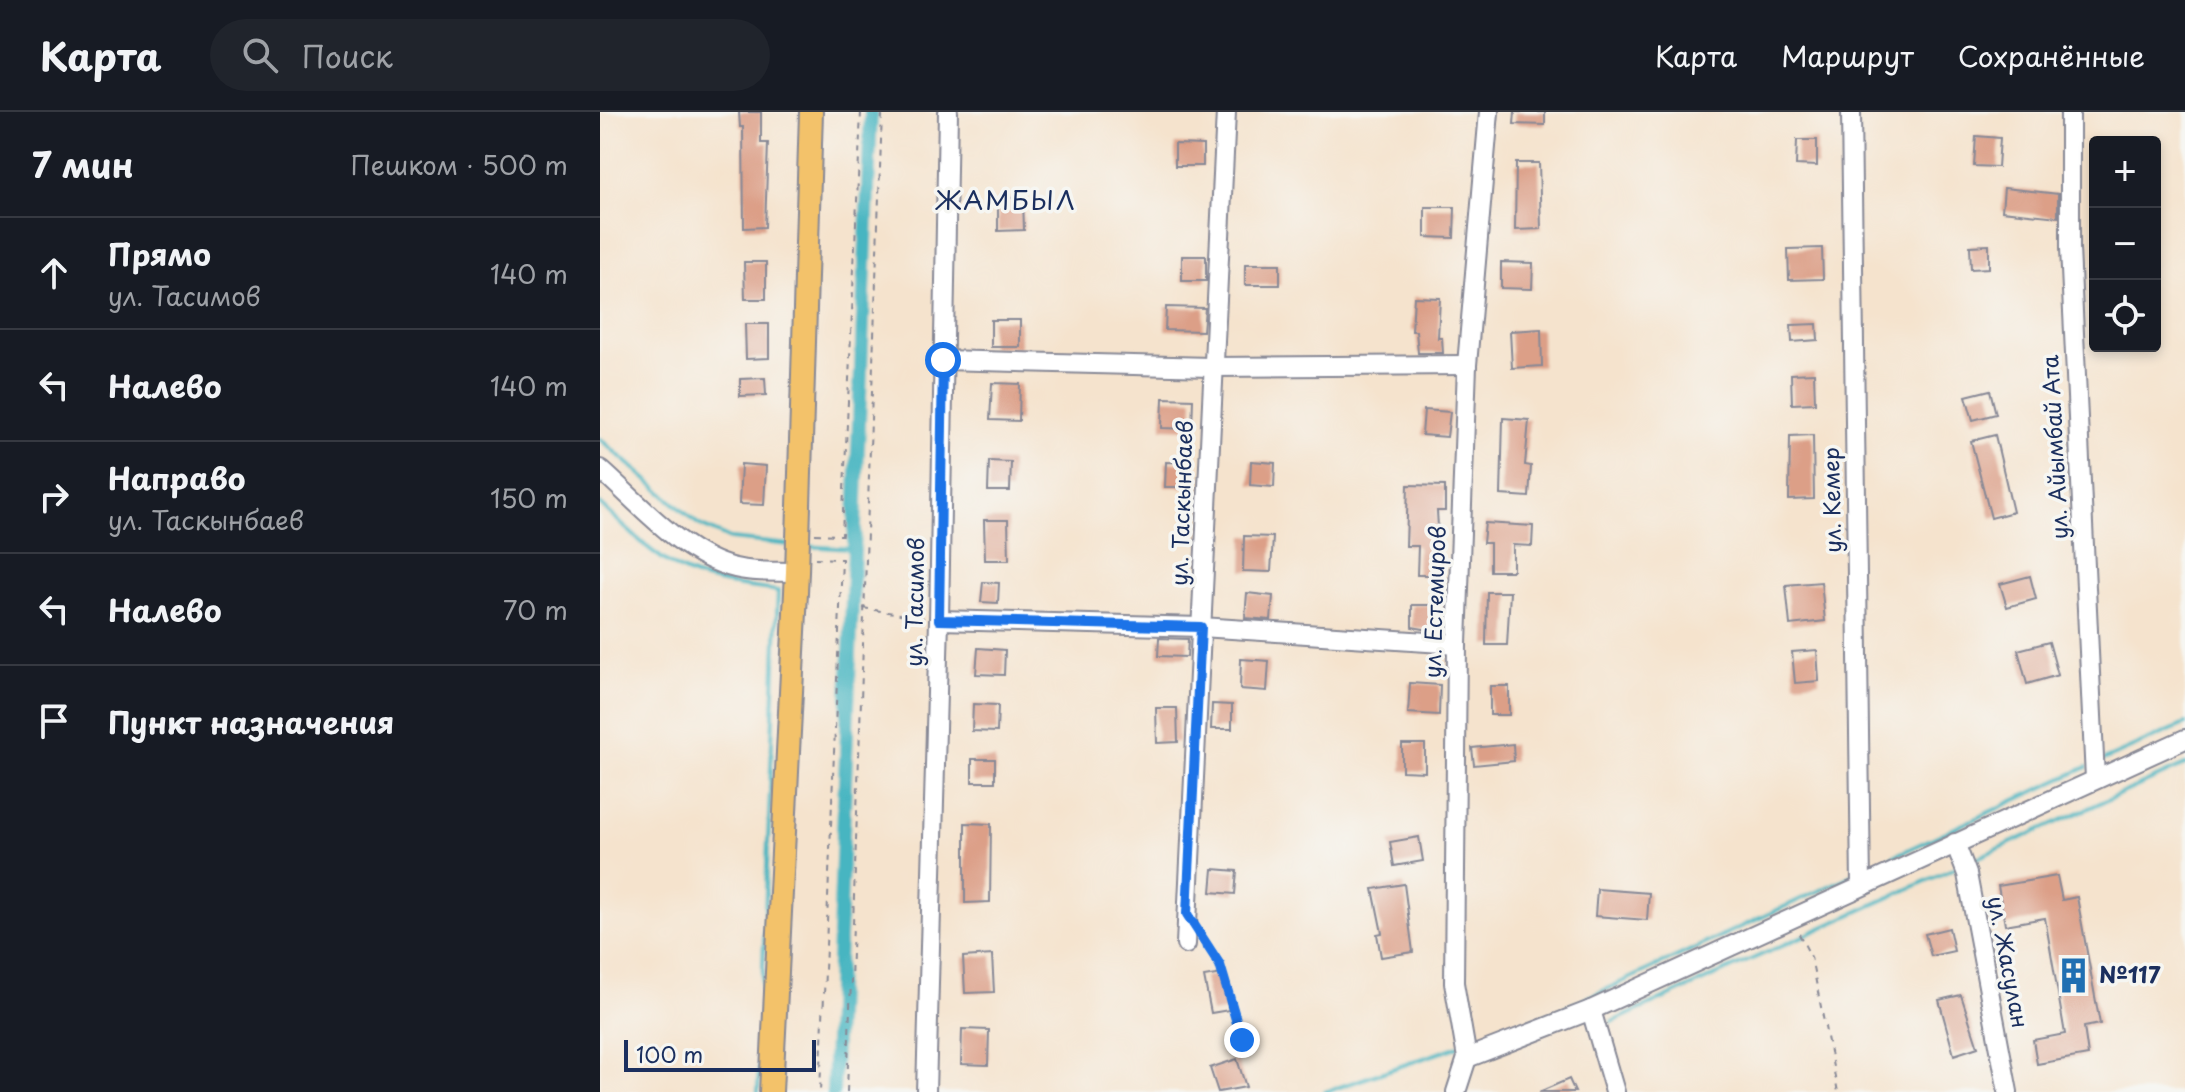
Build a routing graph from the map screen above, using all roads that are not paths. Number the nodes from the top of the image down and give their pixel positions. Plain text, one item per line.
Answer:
1 (811, 112) edge
2 (948, 112) edge
3 (1226, 112) edge
4 (1489, 112) edge
5 (1851, 112) edge
6 (2070, 112) edge
7 (943, 360) junction
8 (1467, 365) junction
9 (1211, 367) junction
10 (600, 469) edge
11 (798, 565) junction
12 (939, 620) junction
13 (1201, 627) junction
14 (1457, 644) junction
15 (2185, 739) edge
16 (2095, 779) junction
17 (1955, 843) junction
18 (1861, 886) junction
19 (1195, 942) road end
20 (1591, 1010) junction
21 (1467, 1058) junction
22 (771, 1092) edge
23 (926, 1092) edge
24 (1456, 1092) edge
25 (1615, 1092) edge
26 (2008, 1092) edge

1 - 11 main road
2 - 7 street, ул. Тасимов
3 - 9 street, ул. Таскынбаев
4 - 8 street, ул. Естемиров
5 - 18 street, ул. Кемер
6 - 16 street, ул. Айымбай Ата
7 - 9 street
7 - 12 street, ул. Тасимов
8 - 9 street
8 - 14 street, ул. Естемиров
9 - 13 street, ул. Таскынбаев
10 - 11 street
11 - 22 main road
12 - 13 street
12 - 23 street, ул. Тасимов
13 - 14 street
13 - 19 street, ул. Таскынбаев
14 - 21 street, ул. Естемиров
15 - 16 street
16 - 17 street
17 - 18 street
17 - 26 street, ул. Жасулан
18 - 20 street
20 - 21 street
20 - 25 street
21 - 24 street, ул. Естемиров

